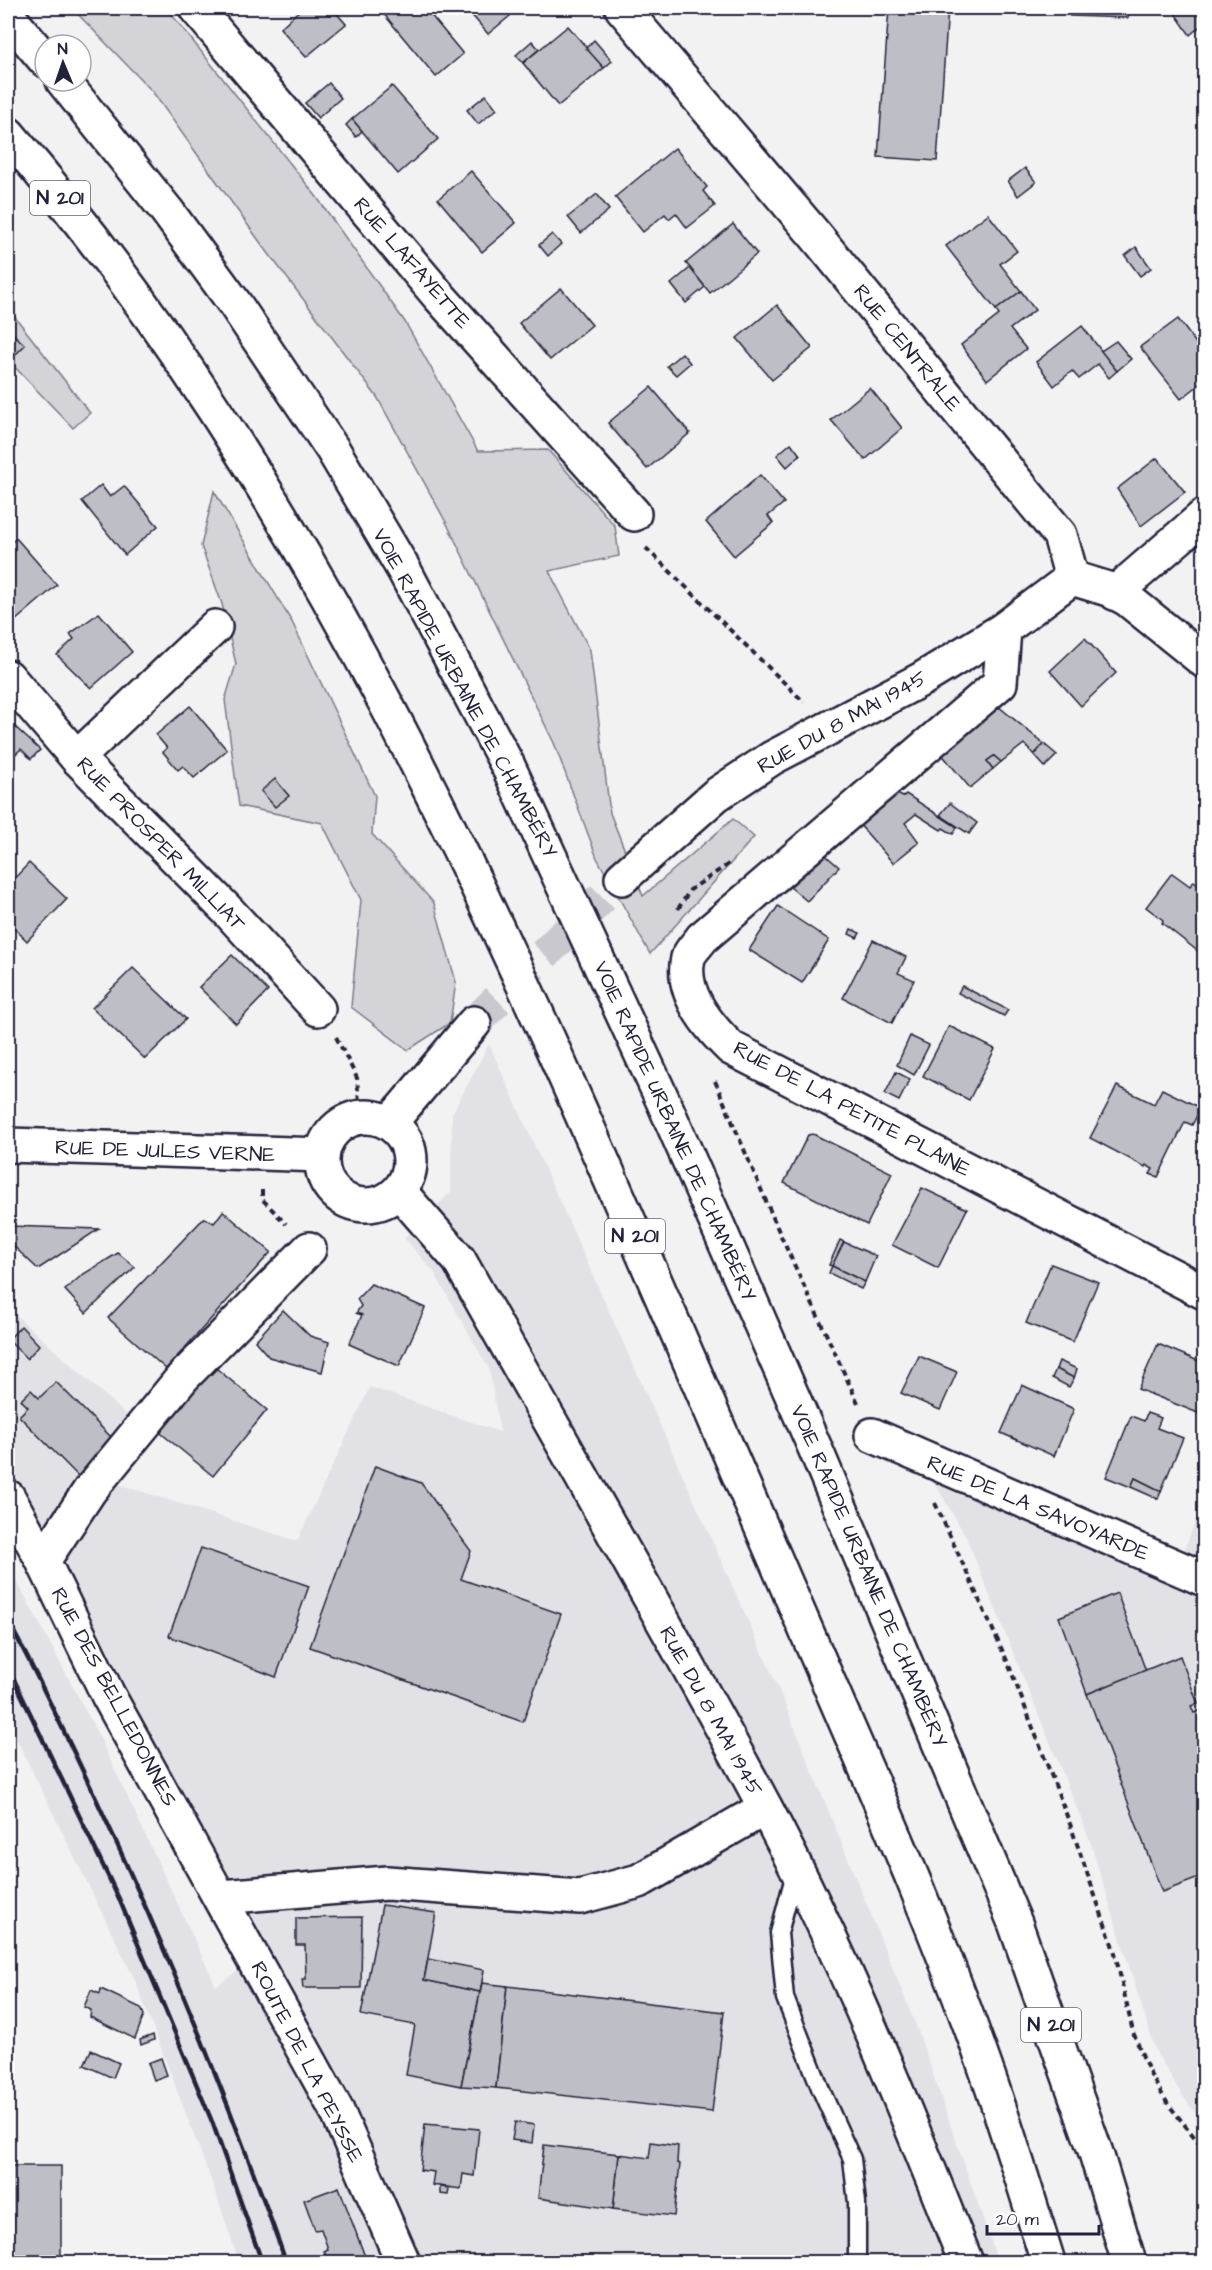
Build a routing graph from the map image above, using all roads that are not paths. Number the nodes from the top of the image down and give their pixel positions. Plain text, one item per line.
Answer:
1 (196, 8) edge
2 (622, 8) edge
3 (8, 16) edge
4 (33, 46) edge
5 (73, 93) edge
6 (8, 134) edge
7 (634, 514) road end
8 (1204, 516) edge
9 (1072, 578) junction
10 (1115, 593) junction
11 (215, 627) dead end
12 (1004, 629) junction
13 (1204, 661) edge
14 (8, 677) edge
15 (77, 758) junction
16 (622, 878) tunnel mouth
17 (318, 1009) dead end
18 (474, 1023) tunnel mouth
19 (375, 1120) junction
20 (8, 1145) edge
21 (322, 1155) junction
22 (399, 1191) junction
23 (309, 1249) road end
24 (1204, 1292) edge
25 (872, 1435) dead end
26 (8, 1497) edge
27 (43, 1561) junction
28 (1204, 1579) edge
29 (765, 1808) junction
30 (796, 1869) junction
31 (220, 1897) junction
32 (403, 2262) edge
33 (857, 2262) edge
34 (966, 2262) edge
35 (1048, 2262) edge
36 (1129, 2262) edge

1 - 7 main road, RUE LAFAYETTE
2 - 9 main road, RUE CENTRALE
3 - 4 main road
5 - 36 main road, VOIE RAPIDE URBAINE DE CHAMBÉRY / N 201
6 - 35 main road, N 201
8 - 10 main road
9 - 10 main road
9 - 12 main road, RUE DU 8 MAI 1945
10 - 13 main road
11 - 15 main road
12 - 16 main road, RUE DU 8 MAI 1945
12 - 24 main road, RUE DE LA PETITE PLAINE
14 - 15 main road, RUE PROSPER MILLIAT
15 - 17 main road, RUE PROSPER MILLIAT
18 - 19 main road
19 - 21 main road
19 - 22 main road
20 - 21 main road, RUE DE JULES VERNE
21 - 22 main road
22 - 29 main road, RUE DU 8 MAI 1945
23 - 27 main road
25 - 28 main road, RUE DE LA SAVOYARDE
26 - 27 main road, RUE DES BELLEDONNES
27 - 31 main road, RUE DES BELLEDONNES
29 - 30 main road, RUE DU 8 MAI 1945
29 - 31 main road
30 - 33 lane
30 - 34 main road, RUE DU 8 MAI 1945
31 - 32 main road, ROUTE DE LA PEYSSE

